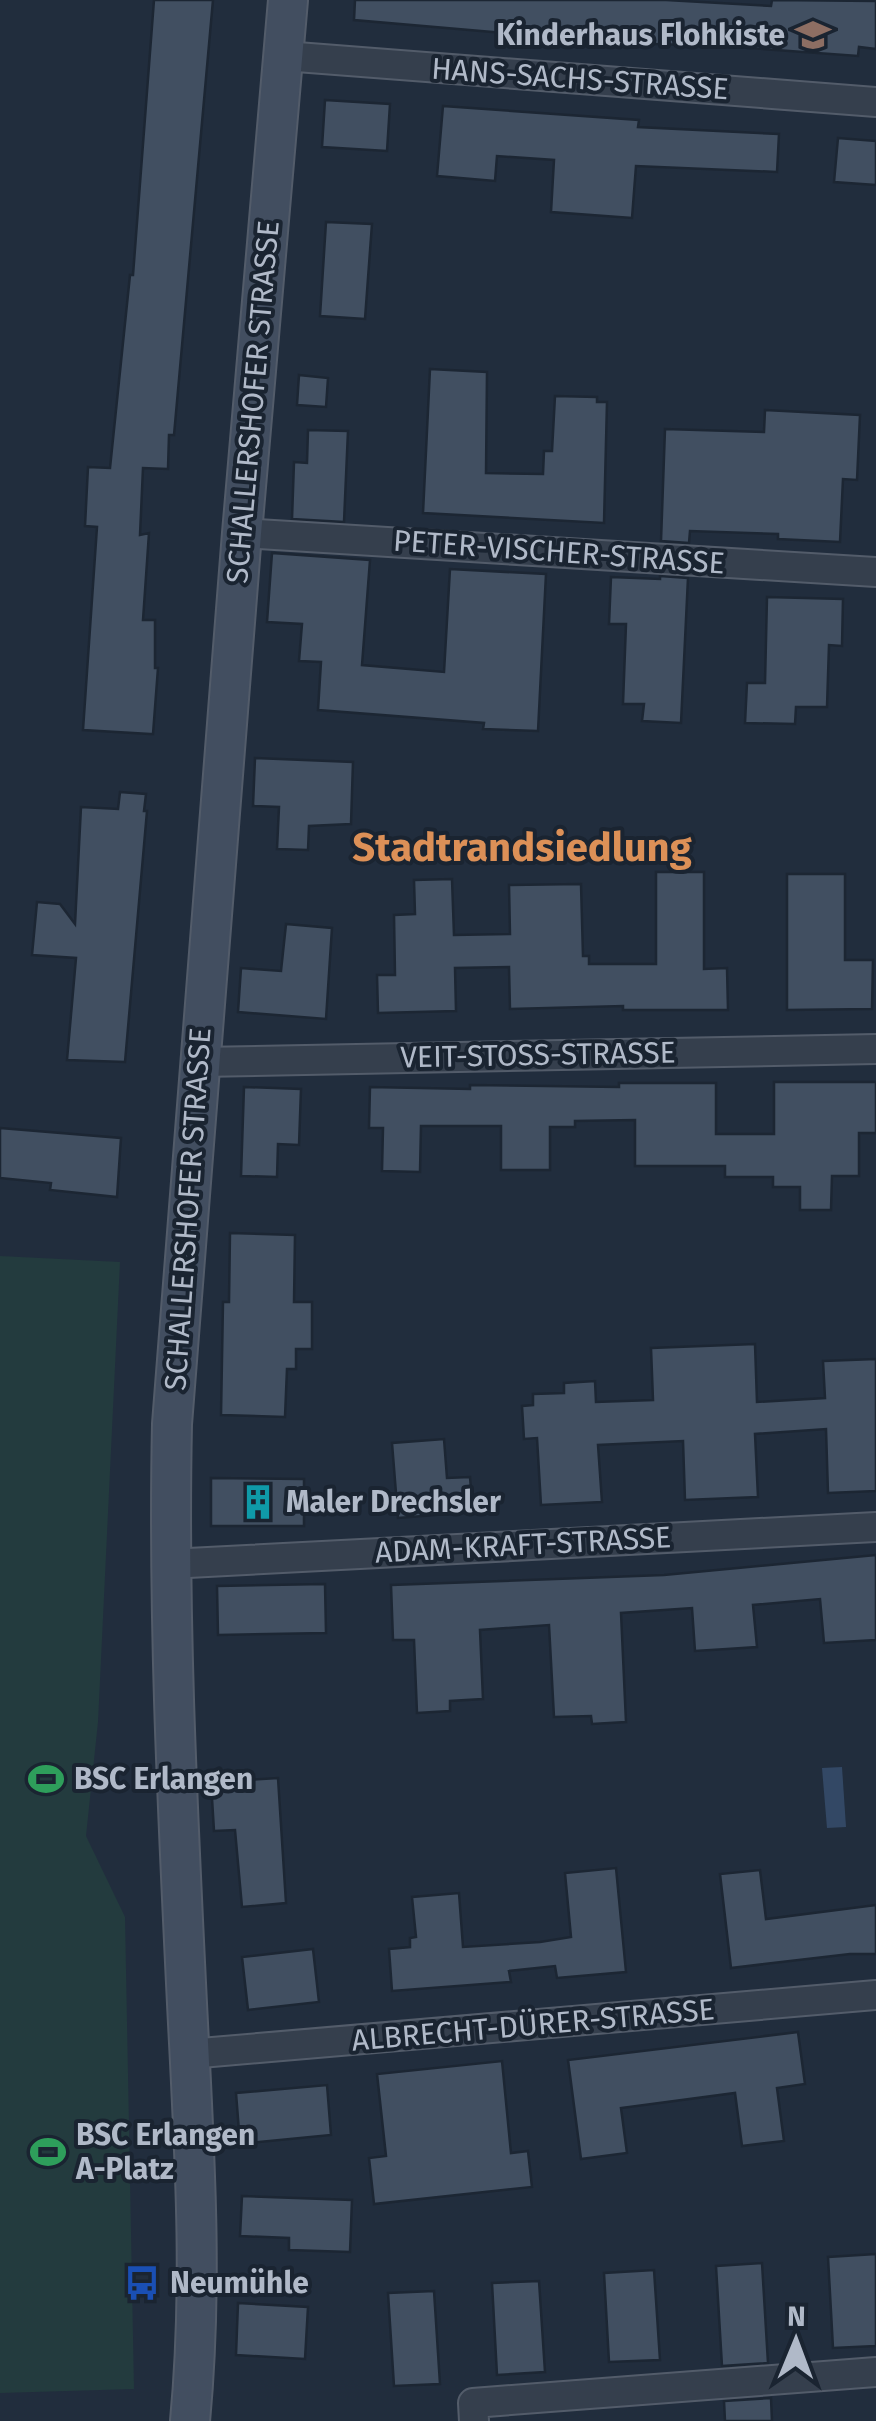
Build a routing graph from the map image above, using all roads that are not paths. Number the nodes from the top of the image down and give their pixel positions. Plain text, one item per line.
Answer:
1 (288, 0) edge
2 (284, 56) junction
3 (876, 102) edge
4 (242, 533) junction
5 (876, 572) edge
6 (876, 1049) edge
7 (200, 1062) junction
8 (876, 1527) edge
9 (169, 1564) junction
10 (876, 1996) edge
11 (189, 2054) junction
12 (876, 2372) edge
13 (190, 2421) edge
14 (474, 2421) edge

1 - 2 street, SCHALLERSHOFER STRASSE
2 - 3 street, HANS-SACHS-STRASSE
2 - 4 street, SCHALLERSHOFER STRASSE
4 - 5 street, PETER-VISCHER-STRASSE
4 - 7 street, SCHALLERSHOFER STRASSE
6 - 7 street, VEIT-STOSS-STRASSE
7 - 9 street, SCHALLERSHOFER STRASSE
8 - 9 street, ADAM-KRAFT-STRASSE
9 - 11 street, SCHALLERSHOFER STRASSE
10 - 11 street, ALBRECHT-DÜRER-STRASSE
11 - 13 street, SCHALLERSHOFER STRASSE
12 - 14 street

